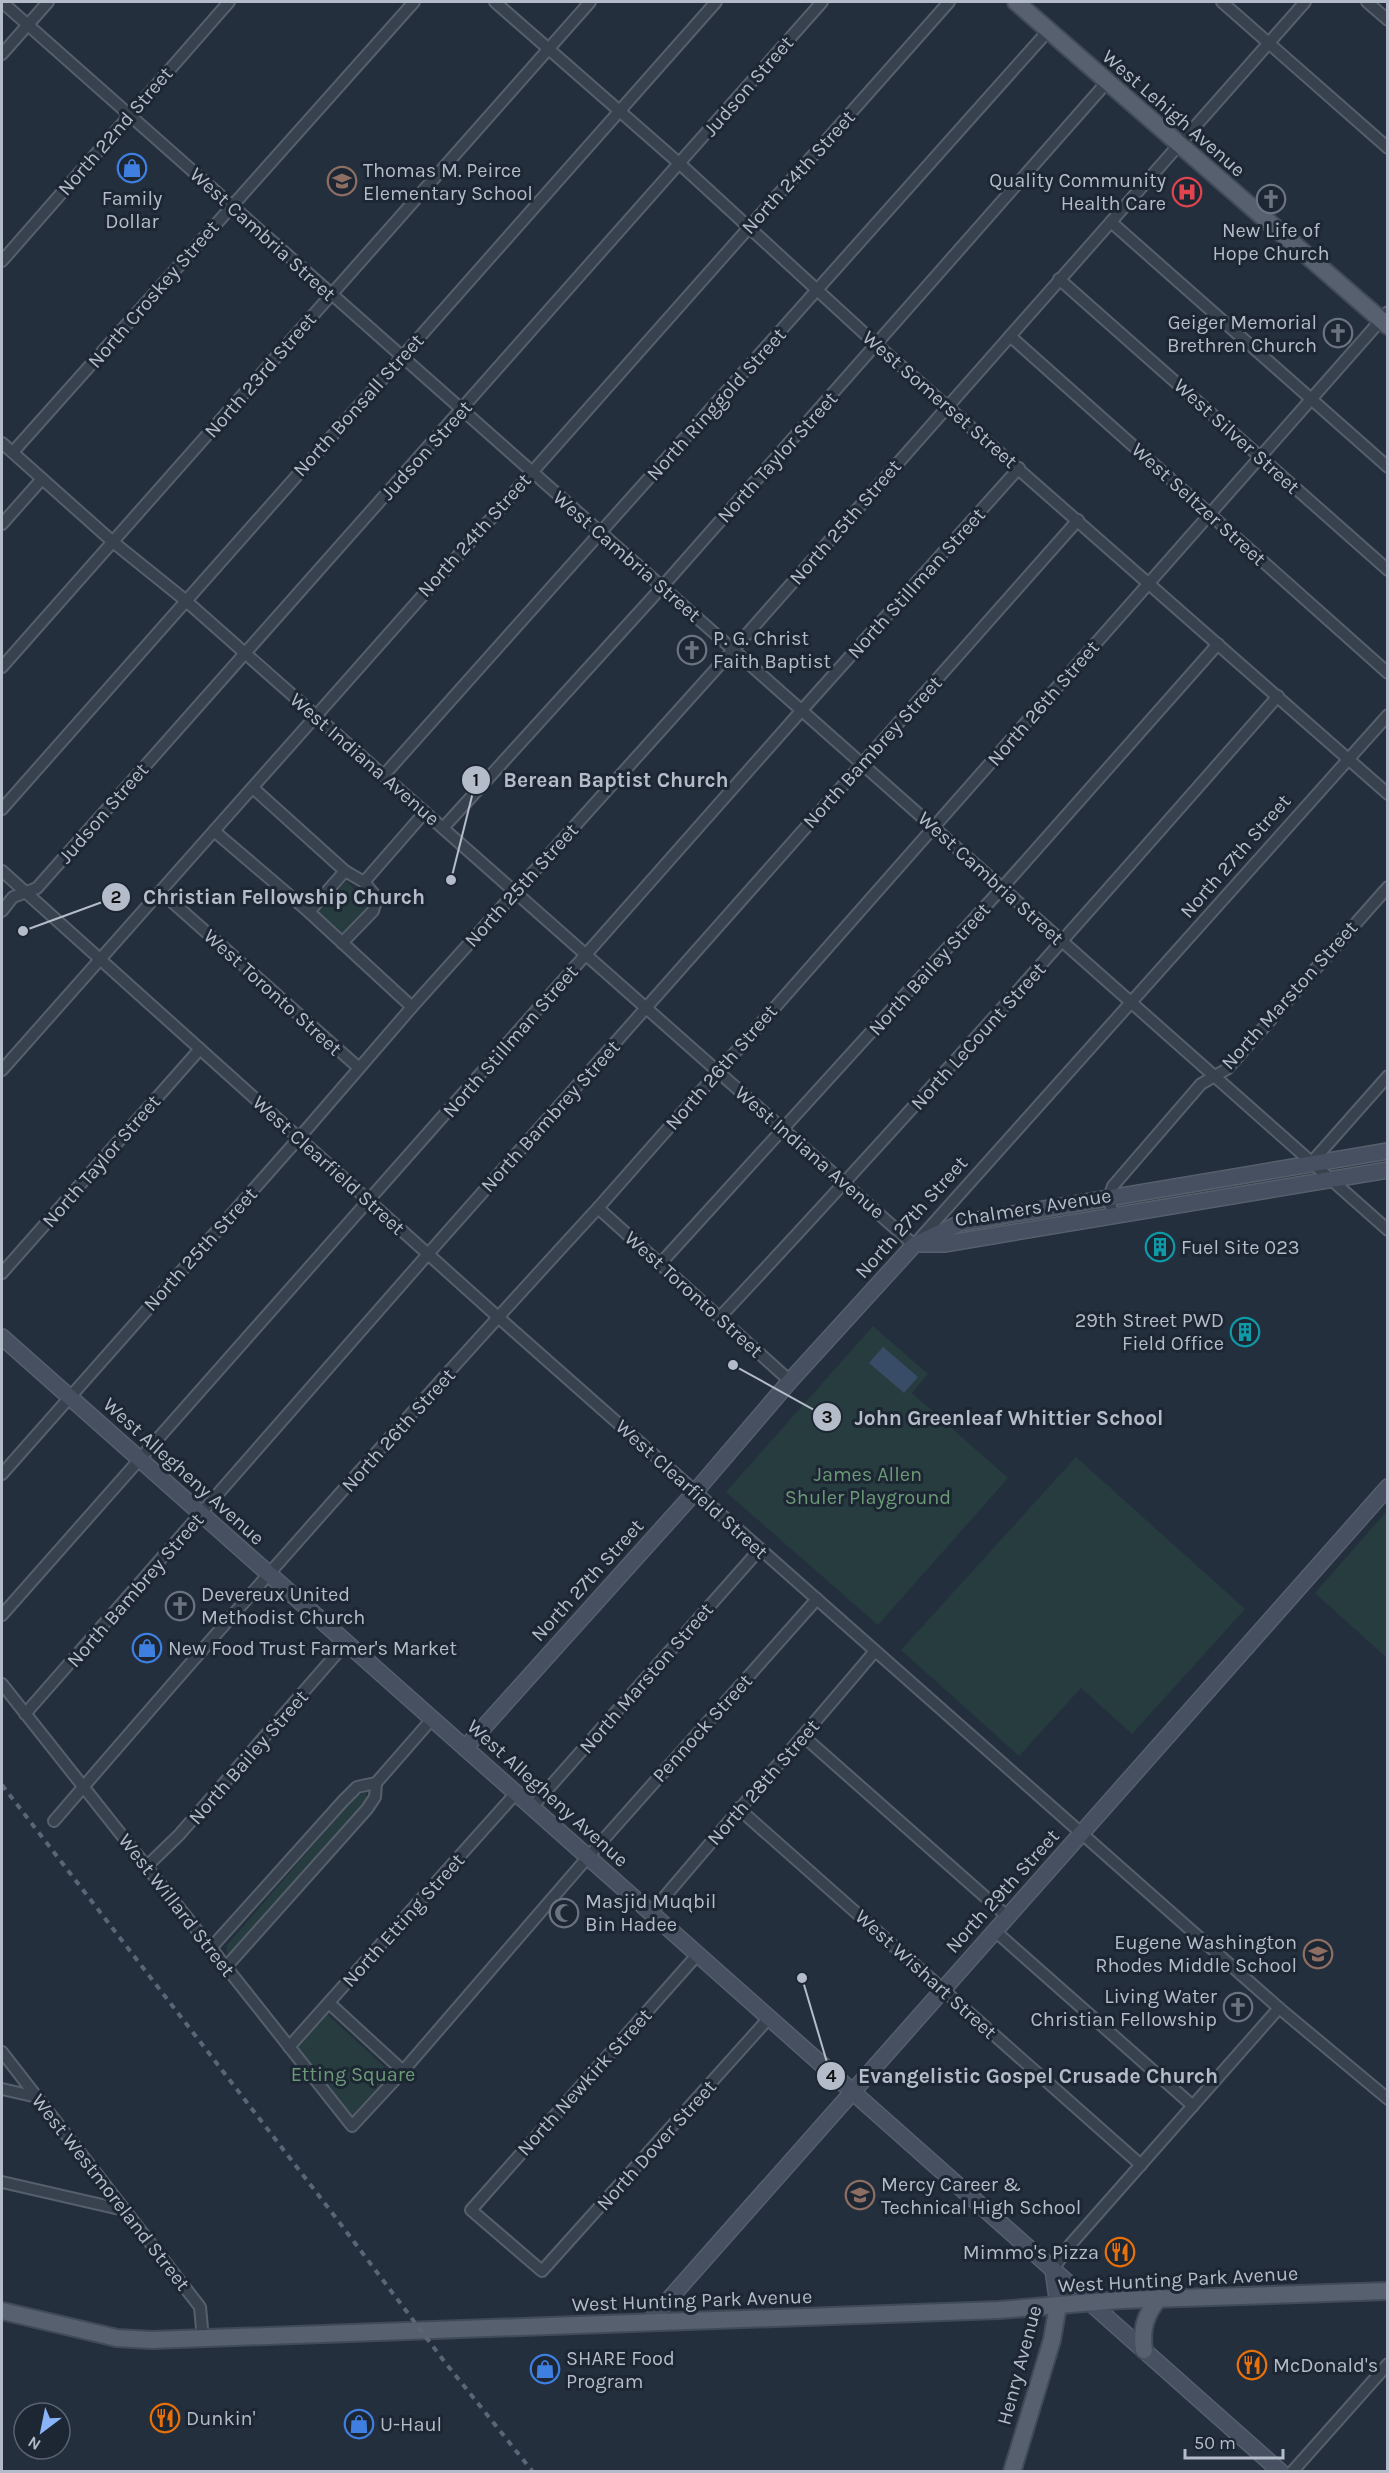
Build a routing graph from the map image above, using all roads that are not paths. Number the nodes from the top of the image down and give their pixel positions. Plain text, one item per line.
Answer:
1 (2, 2) edge
2 (48, 2) edge
3 (229, 2) edge
4 (414, 2) edge
5 (495, 2) edge
6 (590, 2) edge
7 (716, 2) edge
8 (822, 2) edge
9 (949, 2) edge
10 (1016, 2) edge
11 (1222, 2) edge
12 (1305, 2) edge
13 (1367, 2) edge
14 (1388, 20) edge
15 (27, 25) junction
16 (1048, 31) junction
17 (1268, 43) junction
18 (548, 48) junction
19 (2, 54) edge
20 (1107, 82) junction
21 (619, 111) junction
22 (129, 115) junction
23 (1179, 144) junction
24 (1388, 148) edge
25 (680, 164) junction
26 (231, 205) junction
27 (1111, 222) junction
28 (749, 226) junction
29 (2, 261) edge
30 (1059, 279) junction
31 (818, 289) junction
32 (332, 294) junction
33 (1385, 319) edge
34 (1010, 336) junction
35 (877, 345) junction
36 (402, 356) junction
37 (1311, 399) junction
38 (948, 405) junction
39 (462, 409) junction
40 (2, 443) edge
41 (13, 452) junction
42 (1260, 457) junction
43 (1388, 467) edge
44 (1019, 468) junction
45 (531, 471) junction
46 (42, 479) junction
47 (1209, 514) junction
48 (1078, 520) junction
49 (2, 524) edge
50 (601, 532) junction
51 (113, 542) junction
52 (1388, 570) edge
53 (1149, 582) junction
54 (662, 587) junction
55 (185, 600) junction
56 (1218, 644) junction
57 (733, 650) junction
58 (245, 653) junction
59 (2, 668) edge
60 (1388, 673) edge
61 (1278, 696) junction
62 (802, 710) junction
63 (315, 715) junction
64 (1388, 715) edge
65 (1348, 759) junction
66 (862, 764) junction
67 (384, 775) junction
68 (253, 788) junction
69 (1388, 794) edge
70 (2, 809) edge
71 (425, 812) junction
72 (933, 827) junction
73 (443, 828) junction
74 (214, 831) junction
75 (2, 871) edge
76 (345, 871) junction
77 (364, 882) junction
78 (1388, 887) edge
79 (1002, 888) junction
80 (161, 892) junction
81 (515, 892) junction
82 (25, 893) junction
83 (2, 911) edge
84 (309, 912) junction
85 (1063, 942) junction
86 (342, 943) junction
87 (586, 954) junction
88 (100, 959) junction
89 (1133, 1003) junction
90 (412, 1007) junction
91 (646, 1008) junction
92 (200, 1049) junction
93 (359, 1068) junction
94 (2, 1070) edge
95 (718, 1071) junction
96 (1214, 1075) junction
97 (1388, 1076) edge
98 (784, 1129) junction
99 (299, 1138) junction
100 (1388, 1151) edge
101 (1311, 1163) junction
102 (1388, 1170) edge
103 (1330, 1179) junction
104 (845, 1183) junction
105 (1109, 1198) junction
106 (369, 1202) junction
107 (598, 1208) junction
108 (1113, 1215) junction
109 (1388, 1230) edge
110 (914, 1245) junction
111 (428, 1254) junction
112 (660, 1264) junction
113 (2, 1273) edge
114 (498, 1317) junction
115 (720, 1317) junction
116 (2, 1337) edge
117 (790, 1381) junction
118 (68, 1396) junction
119 (140, 1460) junction
120 (2, 1474) edge
121 (1388, 1487) edge
122 (695, 1492) junction
123 (201, 1514) junction
124 (760, 1549) junction
125 (269, 1575) junction
126 (817, 1599) junction
127 (2, 1615) edge
128 (346, 1643) junction
129 (875, 1651) junction
130 (2, 1684) edge
131 (25, 1714) junction
132 (432, 1719) junction
133 (803, 1736) junction
134 (465, 1748) junction
135 (376, 1783) junction
136 (83, 1787) junction
137 (516, 1793) junction
138 (532, 1807) junction
139 (738, 1808) junction
140 (54, 1821) dead end
141 (1083, 1832) junction
142 (588, 1857) junction
143 (147, 1867) junction
144 (651, 1913) junction
145 (1008, 1917) junction
146 (995, 1931) junction
147 (211, 1948) junction
148 (698, 1954) junction
149 (226, 1967) junction
150 (943, 1990) junction
151 (329, 2003) junction
152 (1279, 2008) junction
153 (769, 2018) junction
154 (289, 2047) junction
155 (2, 2052) edge
156 (403, 2071) junction
157 (2, 2089) edge
158 (853, 2092) junction
159 (37, 2097) junction
160 (1388, 2100) edge
161 (1193, 2106) junction
162 (1141, 2165) junction
163 (2, 2182) edge
164 (124, 2210) junction
165 (1053, 2269) junction
166 (542, 2271) joint
167 (1388, 2291) edge
168 (1159, 2298) junction
169 (1089, 2302) junction
170 (1058, 2305) junction
171 (2, 2311) edge
172 (648, 2323) junction
173 (203, 2339) junction
174 (1144, 2350) junction
175 (1388, 2364) edge
176 (1012, 2472) edge
177 (1281, 2472) edge
178 (1292, 2472) edge

1 - 15 street, West Cambria Street
2 - 15 street
3 - 22 street, North 22nd Street
4 - 26 street, North Croskey Street
5 - 18 street, West Somerset Street
6 - 18 street, North 23rd Street
7 - 21 street, North Bonsall Street
8 - 25 street, Judson Street
9 - 28 street, North 24th Street
10 - 16 main road, West Lehigh Avenue
11 - 17 street
12 - 17 street, North 25th Street
13 - 14 street
15 - 19 street
15 - 22 street, West Cambria Street
16 - 20 main road, West Lehigh Avenue
16 - 31 street, North Ringgold Street
17 - 23 street, North 25th Street
17 - 24 street
18 - 21 street, West Somerset Street
18 - 32 street, North 23rd Street
20 - 23 main road, West Lehigh Avenue
20 - 35 street, North Taylor Street
21 - 25 street, West Somerset Street
21 - 36 street, North Bonsall Street
22 - 26 street, West Cambria Street
22 - 29 street, North 22nd Street
23 - 27 street, North 25th Street
23 - 33 main road, West Lehigh Avenue
25 - 28 street, West Somerset Street
25 - 39 street, Judson Street
26 - 32 street, West Cambria Street
26 - 41 street, North Croskey Street
27 - 30 street, North 25th Street
27 - 37 street
28 - 31 street, West Somerset Street
28 - 45 street, North 24th Street
30 - 34 street, North 25th Street
30 - 42 street, West Silver Street
31 - 35 street, West Somerset Street
31 - 50 street, North Ringgold Street
32 - 36 street, West Cambria Street
32 - 51 street, North 23rd Street
33 - 37 street, North 26th Street
34 - 38 street, North 25th Street
34 - 47 street, West Seltzer Street
35 - 38 street, West Somerset Street
35 - 54 street, North Taylor Street
36 - 39 street, West Cambria Street
36 - 55 street, North Bonsall Street
37 - 42 street, North 26th Street
37 - 43 street
38 - 44 street, West Somerset Street
38 - 57 street, North 25th Street
39 - 45 street, West Cambria Street
39 - 58 street, Judson Street
40 - 41 street, West Indiana Avenue
41 - 46 street, West Indiana Avenue
42 - 47 street, North 26th Street
42 - 52 street, West Silver Street
44 - 48 street, West Somerset Street
44 - 62 street, North Stillman Street
45 - 50 street, West Cambria Street
45 - 63 street, North 24th Street
46 - 49 street
46 - 51 street, West Indiana Avenue
47 - 53 street, North 26th Street
47 - 60 street, West Seltzer Street
48 - 53 street, West Somerset Street
48 - 66 street, North Bambrey Street
50 - 54 street, West Cambria Street
50 - 67 street, North Ringgold Street
51 - 55 street, West Indiana Avenue
51 - 59 street, North 23rd Street
53 - 56 street, West Somerset Street
53 - 72 street, North 26th Street
54 - 57 street, West Cambria Street
54 - 73 street, North Taylor Street
55 - 58 street, West Indiana Avenue
55 - 70 street, North Bonsall Street
56 - 61 street, West Somerset Street
56 - 79 street, North Bailey Street
57 - 62 street, West Cambria Street
57 - 81 street, North 25th Street
58 - 63 street, West Indiana Avenue
58 - 82 street, Judson Street
61 - 65 street, West Somerset Street
61 - 85 street, North LeCount Street
62 - 66 street, West Cambria Street
62 - 87 street, North Stillman Street
63 - 67 street, West Indiana Avenue
63 - 68 street, North 24th Street
64 - 65 street, North 27th Street
65 - 69 street, West Somerset Street
65 - 89 street, North 27th Street
66 - 72 street, West Cambria Street
66 - 91 street, North Bambrey Street
67 - 71 street, West Indiana Avenue
68 - 74 street, North 24th Street
68 - 76 street
71 - 73 street, West Indiana Avenue
71 - 77 street
72 - 79 street, West Cambria Street
72 - 95 street, North 26th Street
73 - 81 street, West Indiana Avenue
74 - 80 street, North 24th Street
74 - 84 street
75 - 82 street, West Clearfield Street
76 - 77 street
76 - 84 street
77 - 86 street
78 - 96 street, North Marston Street
79 - 85 street, West Cambria Street
79 - 98 street, North Bailey Street
80 - 88 street, North 24th Street
80 - 93 street, West Toronto Street
81 - 87 street, West Indiana Avenue
81 - 90 street, North 25th Street
82 - 83 street, Judson Street
82 - 88 street, West Clearfield Street
84 - 86 street
85 - 89 street, West Cambria Street
85 - 104 street, North LeCount Street
86 - 90 street
87 - 91 street, West Indiana Avenue
87 - 106 street, North Stillman Street
88 - 92 street, West Clearfield Street
88 - 94 street, North 24th Street
89 - 96 street, West Cambria Street
89 - 110 street, North 27th Street
90 - 93 street, North 25th Street
91 - 95 street, West Indiana Avenue
91 - 111 street, North Bambrey Street
92 - 99 street, West Clearfield Street
92 - 113 street, North Taylor Street
93 - 99 street, North 25th Street
95 - 98 street, West Indiana Avenue
95 - 107 street, North 26th Street
96 - 101 street, West Cambria Street
96 - 105 street, North Marston Street
97 - 101 street
98 - 104 street, West Indiana Avenue
98 - 112 street, North Bailey Street
99 - 106 street, West Clearfield Street
99 - 118 street, North 25th Street
100 - 101 street, Chalmers Avenue
101 - 103 street, West Cambria Street
101 - 105 street, Chalmers Avenue
102 - 103 street, Chalmers Avenue
103 - 108 street, Chalmers Avenue
103 - 109 street, West Cambria Street
104 - 110 street, West Indiana Avenue
104 - 115 street, North LeCount Street
105 - 108 street
105 - 110 street, Chalmers Avenue
106 - 111 street, West Clearfield Street
106 - 119 street, North Stillman Street
107 - 112 street, West Toronto Street
107 - 114 street, North 26th Street
108 - 110 street, Chalmers Avenue
110 - 117 street, North 27th Street
111 - 114 street, West Clearfield Street
111 - 123 street, North Bambrey Street
112 - 115 street, West Toronto Street
114 - 122 street, West Clearfield Street
114 - 125 street, North 26th Street
115 - 117 street, West Toronto Street
116 - 118 street, West Allegheny Avenue
117 - 122 street, North 27th Street
118 - 119 street, West Allegheny Avenue
118 - 120 street, North 25th Street
119 - 123 street, West Allegheny Avenue
119 - 127 street, North Stillman Street
121 - 141 street, North 29th Street
122 - 124 street, West Clearfield Street
122 - 134 street, North 27th Street
123 - 125 street, West Allegheny Avenue
123 - 131 street, North Bambrey Street
124 - 126 street, West Clearfield Street
124 - 138 street, North Marston Street
125 - 128 street, West Allegheny Avenue
125 - 136 street, North 26th Street
126 - 129 street, West Clearfield Street
126 - 142 street, Pennock Street
128 - 132 street, West Allegheny Avenue
128 - 143 street, North Bailey Street
129 - 133 street, North 28th Street
129 - 141 street, West Clearfield Street
130 - 131 street, West Willard Street
131 - 136 street, West Willard Street
132 - 134 street, West Allegheny Avenue
132 - 135 street
133 - 139 street, North 28th Street
133 - 145 street
134 - 137 street, West Allegheny Avenue
135 - 147 street
135 - 149 street
136 - 140 street, North 26th Street
136 - 143 street, West Willard Street
137 - 138 street, West Allegheny Avenue
137 - 151 street, North Etting Street
138 - 142 street, West Allegheny Avenue
139 - 144 street, North 28th Street
139 - 150 street, West Wishart Street
141 - 145 street, North 29th Street
141 - 152 street, West Clearfield Street
142 - 144 street, West Allegheny Avenue
142 - 156 street
143 - 147 street, West Willard Street
144 - 148 street, West Allegheny Avenue
145 - 146 street, North 29th Street
146 - 150 street, North 29th Street
146 - 161 street
147 - 149 street, West Willard Street
148 - 153 street, West Allegheny Avenue
148 - 166 street, North Newkirk Street
149 - 154 street, West Willard Street
150 - 158 street, North 29th Street
150 - 162 street, West Wishart Street
151 - 154 street, North Etting Street
151 - 156 street
152 - 160 street, West Clearfield Street
152 - 161 street
153 - 158 street, West Allegheny Avenue
153 - 166 street, North Dover Street
154 - 156 street, West Willard Street
155 - 159 street, West Westmoreland Street
157 - 159 street
158 - 165 street, West Allegheny Avenue
158 - 172 street, North 29th Street
159 - 164 street, West Westmoreland Street
161 - 162 street
162 - 165 street
163 - 164 street
164 - 173 street, West Westmoreland Street
165 - 169 street, West Allegheny Avenue
165 - 170 street, Henry Avenue
167 - 168 main road, West Hunting Park Avenue
168 - 169 main road, West Hunting Park Avenue
168 - 174 main road
169 - 170 main road, West Hunting Park Avenue
169 - 174 street, West Allegheny Avenue
170 - 172 main road, West Hunting Park Avenue
170 - 176 main road, Henry Avenue
171 - 173 main road, West Hunting Park Avenue
172 - 173 main road, West Hunting Park Avenue
174 - 177 street, West Allegheny Avenue
175 - 178 street

